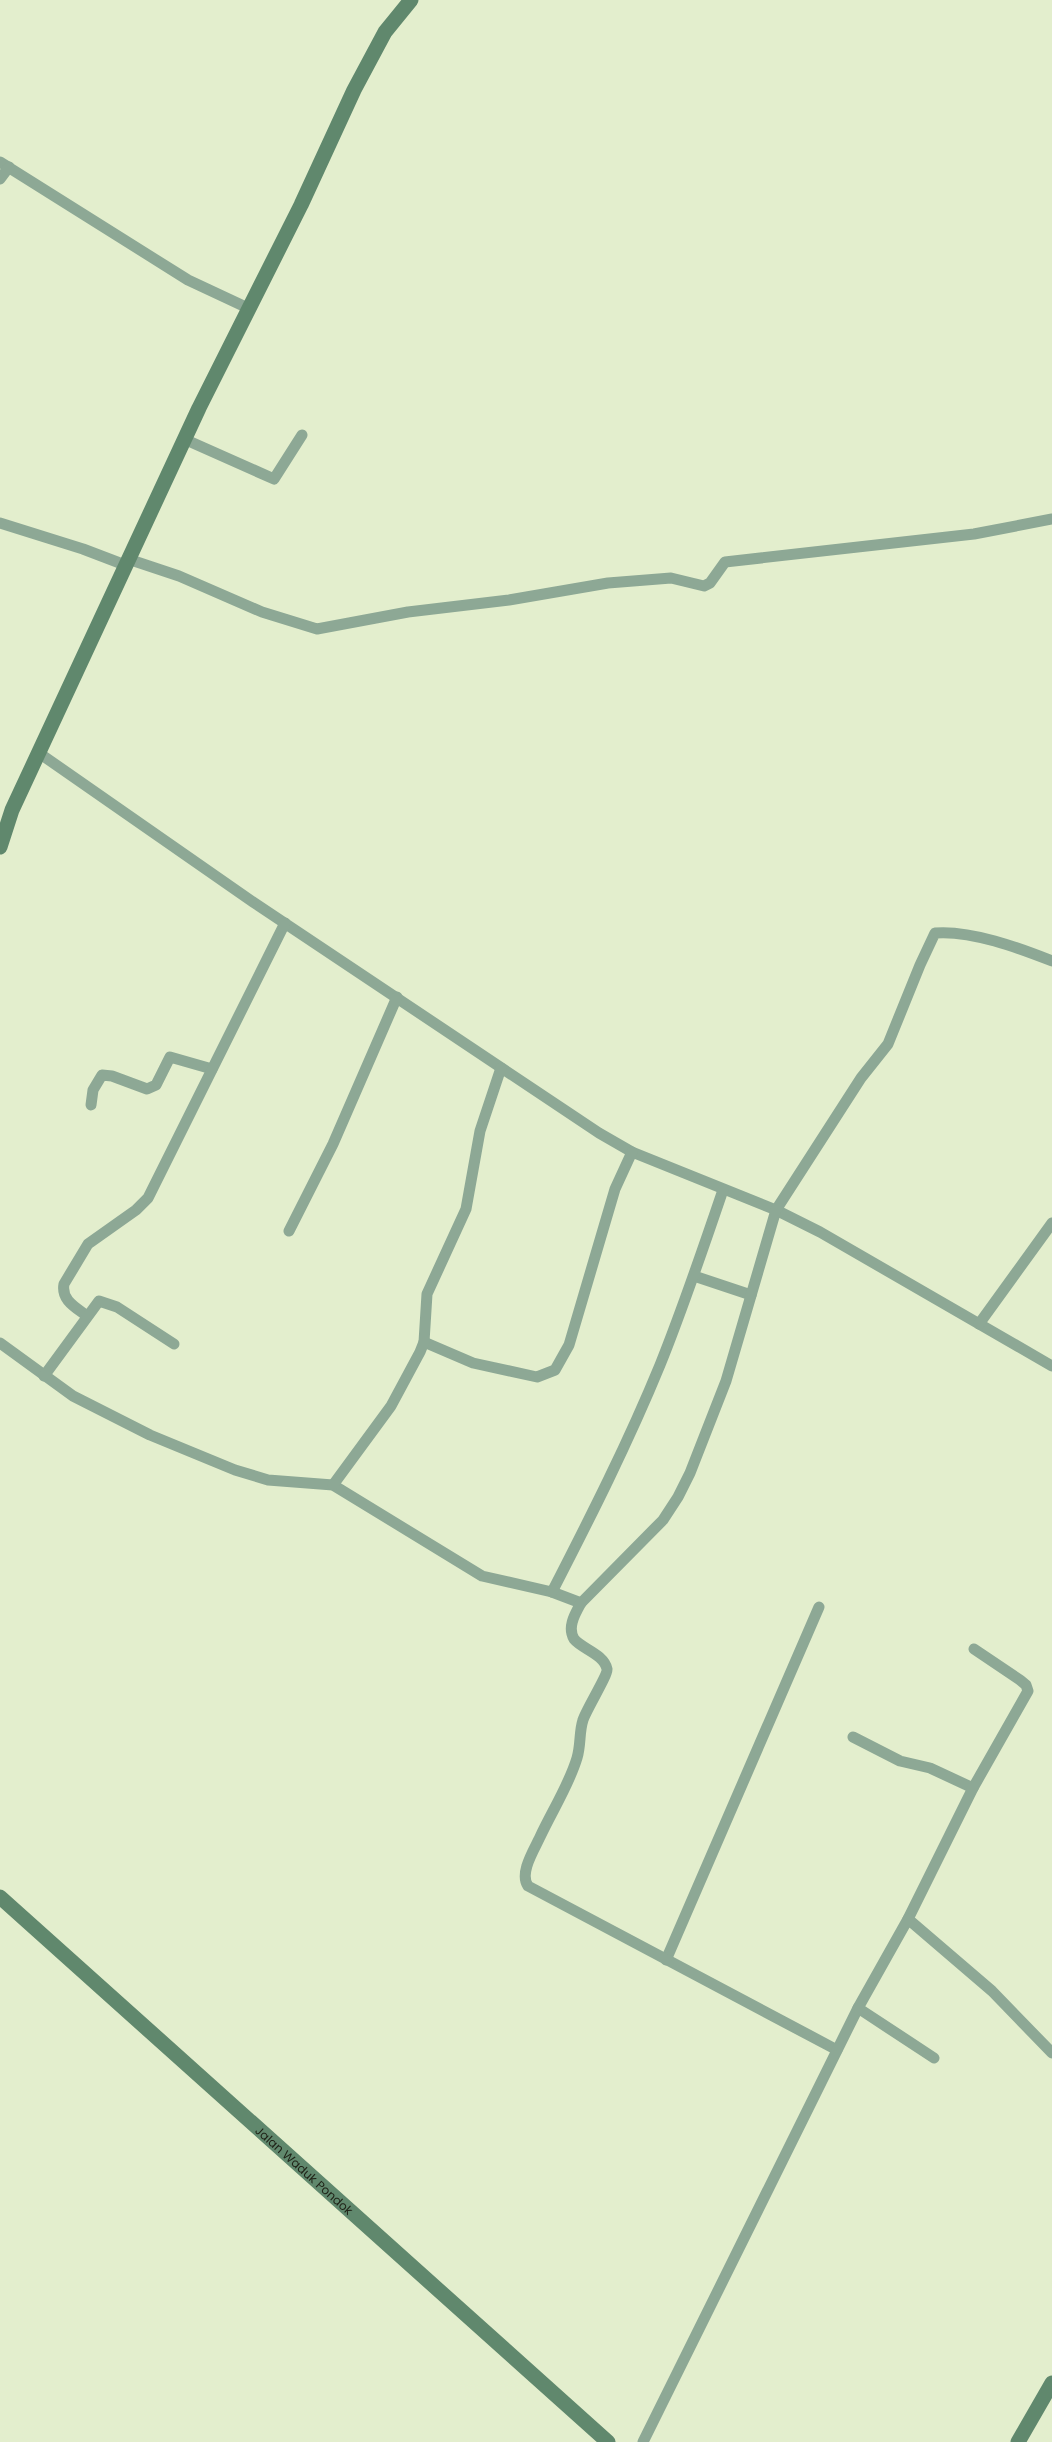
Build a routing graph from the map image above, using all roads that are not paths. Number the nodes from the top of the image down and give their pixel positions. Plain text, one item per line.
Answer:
1 (410, 0) edge
2 (4, 165) edge
3 (0, 180) edge
4 (250, 309) junction
5 (302, 436) dead end
6 (184, 439) junction
7 (1052, 519) edge
8 (0, 523) edge
9 (127, 562) junction
10 (39, 753) junction
11 (0, 847) edge
12 (285, 923) junction
13 (1052, 961) edge
14 (397, 997) junction
15 (501, 1068) junction
16 (212, 1069) junction
17 (91, 1105) dead end
18 (632, 1152) junction
19 (723, 1190) junction
20 (776, 1210) junction
21 (1052, 1223) edge
22 (289, 1231) dead end
23 (694, 1276) junction
24 (751, 1295) junction
25 (87, 1316) junction
26 (979, 1324) junction
27 (424, 1342) junction
28 (0, 1343) edge
29 (174, 1344) dead end
30 (1052, 1366) edge
31 (44, 1376) junction
32 (332, 1485) junction
33 (552, 1592) junction
34 (581, 1603) junction
35 (819, 1607) dead end
36 (974, 1649) dead end
37 (853, 1737) dead end
38 (973, 1788) junction
39 (0, 1897) edge
40 (908, 1919) junction
41 (666, 1960) junction
42 (858, 2008) junction
43 (837, 2050) junction
44 (1052, 2053) edge
45 (934, 2058) dead end
46 (1052, 2383) edge
47 (608, 2442) edge
48 (643, 2442) edge
49 (1018, 2442) edge

1 - 4 street
2 - 3 street
2 - 4 street
4 - 6 street
5 - 6 street
6 - 9 street
7 - 9 street
8 - 9 street
9 - 10 street
10 - 11 street
10 - 12 street
12 - 14 street
12 - 16 street
13 - 20 street
14 - 15 street
14 - 22 street
15 - 18 street
15 - 27 street
16 - 17 street
16 - 25 street
18 - 19 street
18 - 27 street
19 - 20 street
19 - 23 street
20 - 24 street
20 - 26 street
21 - 26 street
23 - 24 street
23 - 33 street
24 - 34 street
25 - 29 street
25 - 31 street
26 - 30 street
27 - 32 street
28 - 31 street
31 - 32 street
32 - 33 street
33 - 34 street
34 - 41 street
35 - 41 street
36 - 38 street
37 - 38 street
38 - 40 street
39 - 47 street, Jalan Waduk Pondok
40 - 42 street
40 - 44 street
41 - 43 street
42 - 43 street
42 - 45 street
43 - 48 street
46 - 49 street

